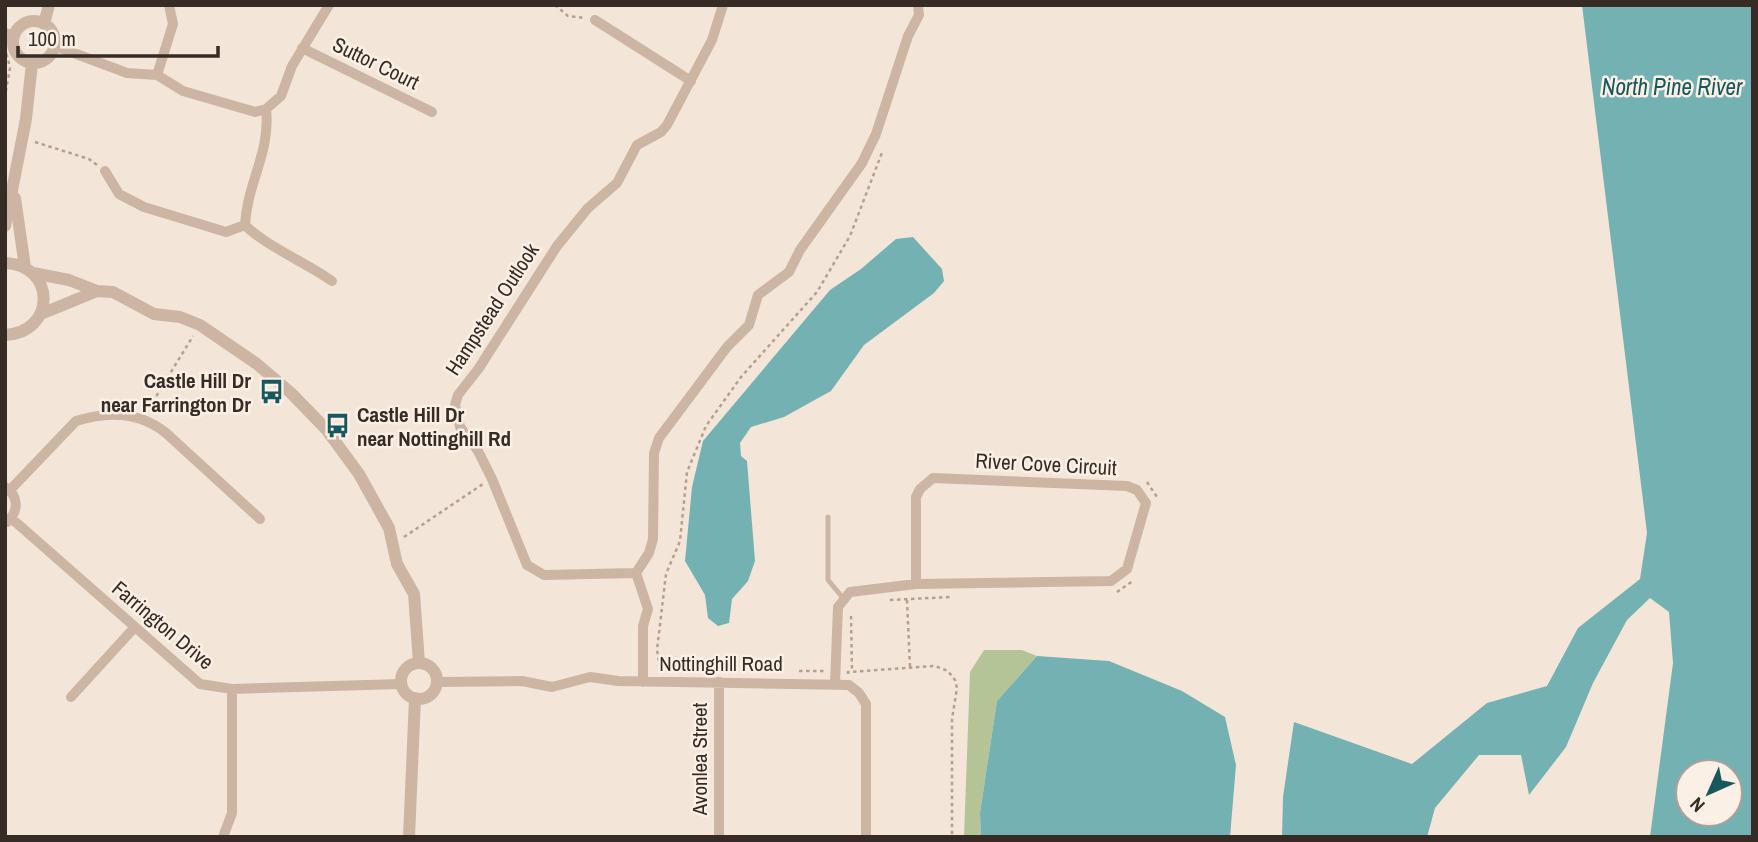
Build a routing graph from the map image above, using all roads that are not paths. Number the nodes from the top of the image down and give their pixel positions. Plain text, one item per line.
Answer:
1 (49, 5) edge
2 (169, 5) edge
3 (329, 5) edge
4 (723, 5) edge
5 (918, 5) edge
6 (595, 19) road end
7 (44, 24) junction
8 (8, 39) edge
9 (55, 46) junction
10 (302, 48) junction
11 (32, 63) junction
12 (157, 75) junction
13 (691, 80) junction
14 (266, 109) junction
15 (432, 112) dead end
16 (105, 171) road end
17 (14, 187) junction
18 (245, 225) junction
19 (5, 226) edge
20 (5, 263) edge
21 (29, 270) junction
22 (332, 281) dead end
23 (97, 291) junction
24 (41, 314) junction
25 (5, 335) edge
26 (8, 488) edge
27 (828, 517) dead end
28 (260, 519) dead end
29 (8, 520) edge
30 (636, 573) junction
31 (916, 584) junction
32 (843, 598) junction
33 (134, 628) junction
34 (419, 663) junction
35 (437, 682) junction
36 (643, 682) junction
37 (719, 682) junction
38 (401, 684) junction
39 (835, 684) junction
40 (232, 689) junction
41 (71, 697) dead end
42 (415, 698) junction
43 (223, 837) edge
44 (409, 837) edge
45 (719, 837) edge
46 (866, 837) edge

1 - 7 street
2 - 12 street
3 - 10 street
4 - 13 street, Hampstead Outlook
5 - 30 street
6 - 13 street
7 - 8 street
7 - 9 street
8 - 11 street
9 - 11 street
9 - 12 street
10 - 14 street
10 - 15 street, Suttor Court
11 - 17 street
12 - 14 street
13 - 30 street, Hampstead Outlook
14 - 18 street
16 - 18 street
17 - 19 street
17 - 21 street
18 - 22 street
20 - 21 street
21 - 23 street
21 - 24 street
23 - 24 street
23 - 34 street
24 - 25 street
26 - 28 street
26 - 29 street
27 - 32 lane
29 - 33 street, Farrington Drive
30 - 36 street
31 - 31 street, River Cove Circuit
31 - 32 street, River Cove Circuit
32 - 39 street
33 - 40 street, Farrington Drive
33 - 41 street
34 - 35 street
34 - 38 street
35 - 36 street, Nottinghill Road
35 - 42 street
36 - 37 street, Nottinghill Road
37 - 39 street, Nottinghill Road
37 - 45 street, Avonlea Street
38 - 40 street, Farrington Drive
38 - 42 street
39 - 46 street, Nottinghill Road
40 - 43 street
42 - 44 street

